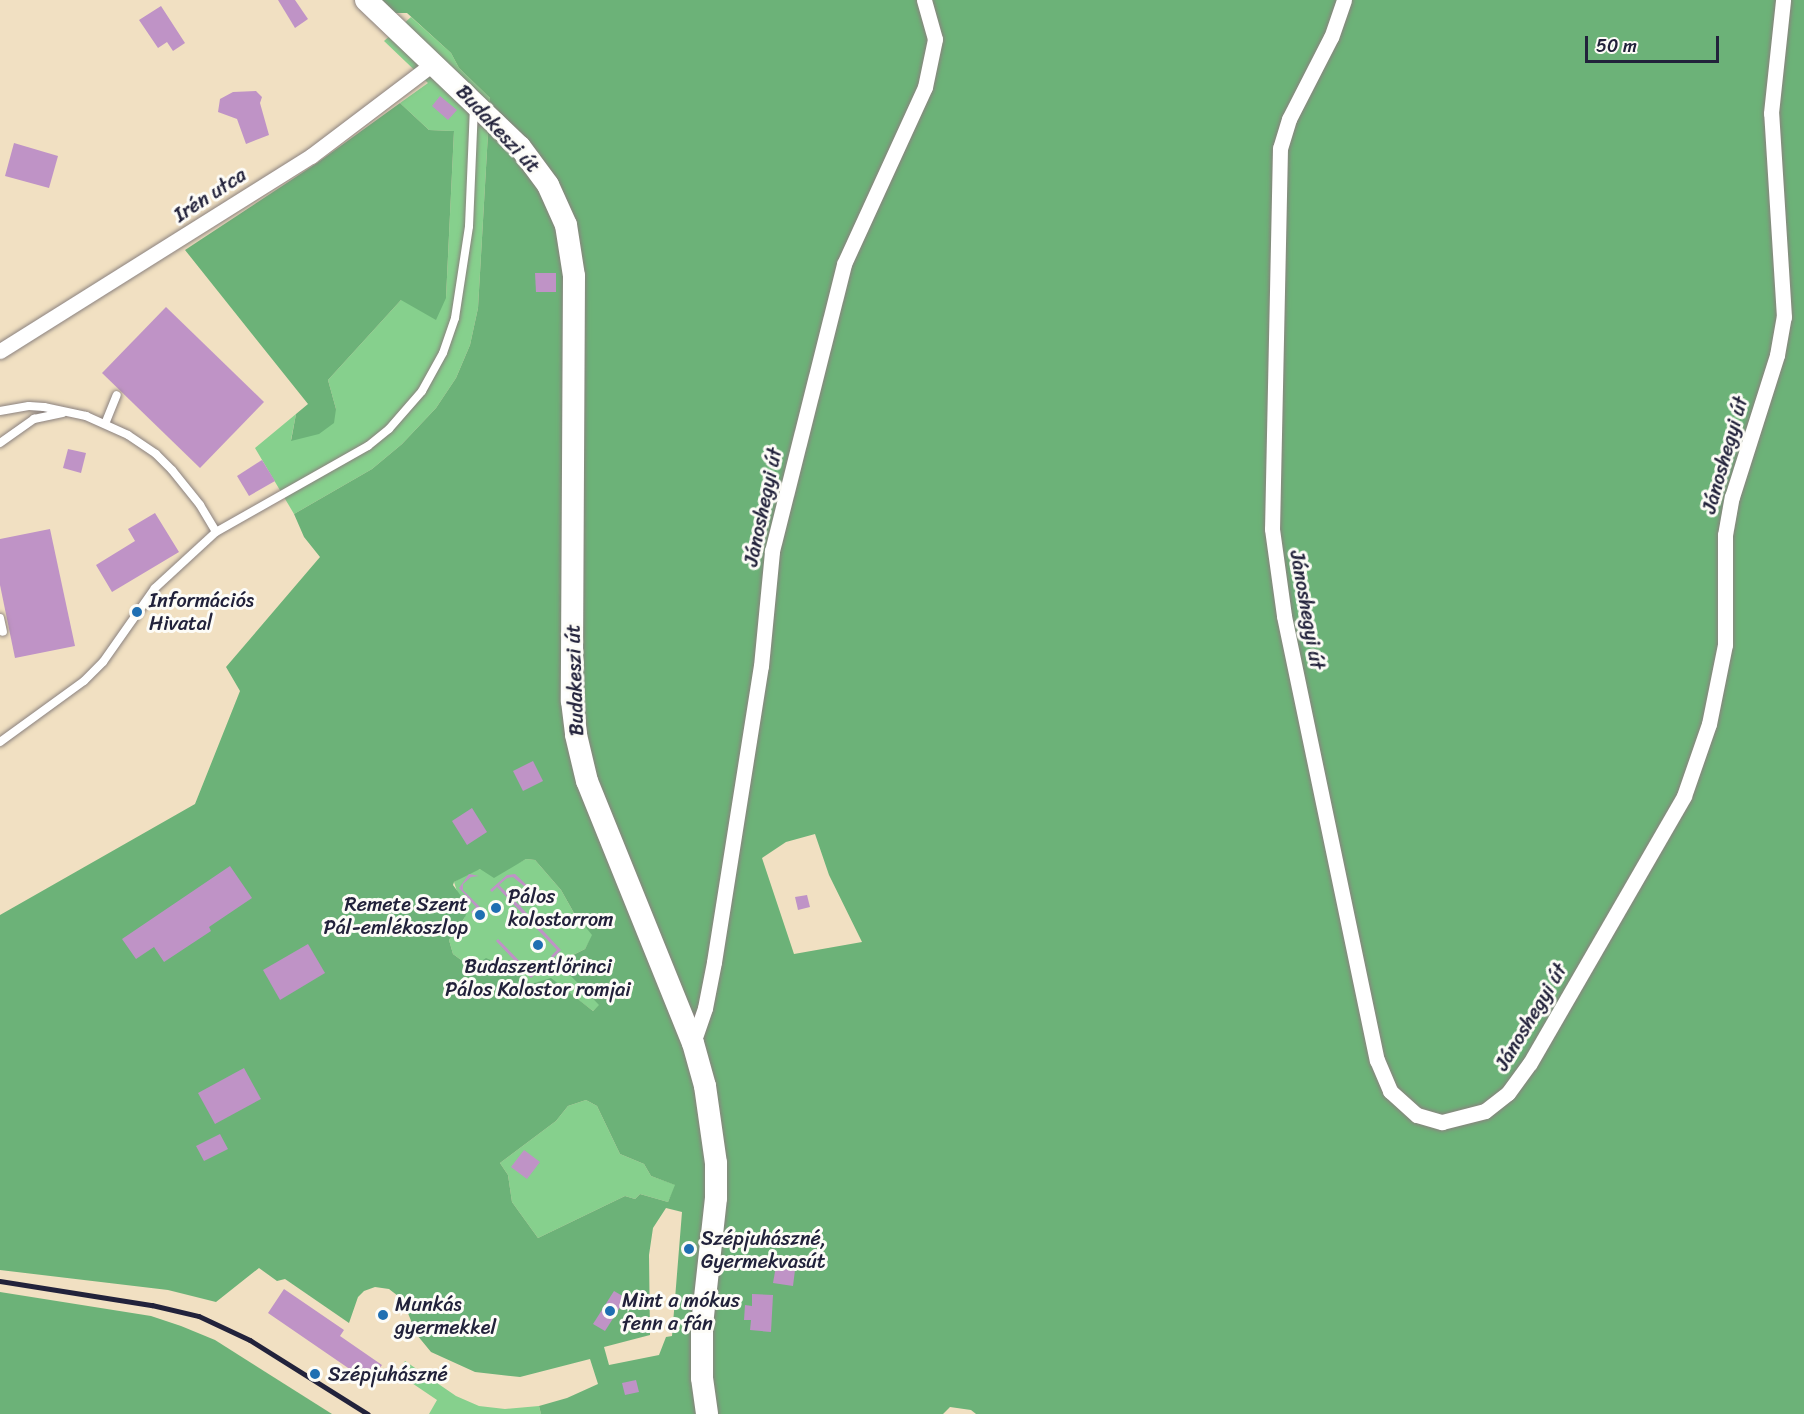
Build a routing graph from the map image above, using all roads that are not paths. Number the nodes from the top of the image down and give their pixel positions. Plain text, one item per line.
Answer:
1 (366, 0) edge
2 (1344, 0) edge
3 (1783, 0) edge
4 (926, 3) edge
5 (434, 63) junction
6 (474, 102) junction
7 (0, 351) edge
8 (117, 395) dead end
9 (0, 411) edge
10 (67, 413) junction
11 (105, 424) junction
12 (0, 443) edge
13 (216, 532) junction
14 (0, 618) edge
15 (3, 632) dead end
16 (0, 742) edge
17 (705, 1008) junction
18 (681, 1011) junction
19 (693, 1043) junction
20 (707, 1414) edge

1 - 5 main road, Budakeszi út
2 - 3 street, Jánoshegyi út
4 - 17 street, Jánoshegyi út
5 - 6 main road, Budakeszi út
5 - 7 street, Irén utca
6 - 13 lane
6 - 18 main road, Budakeszi út
8 - 11 lane
9 - 10 lane
10 - 11 lane
10 - 12 lane
11 - 13 lane
13 - 16 lane
14 - 15 lane
17 - 18 street
17 - 19 street, Jánoshegyi út
18 - 19 main road, Budakeszi út
19 - 20 main road, Budakeszi út

